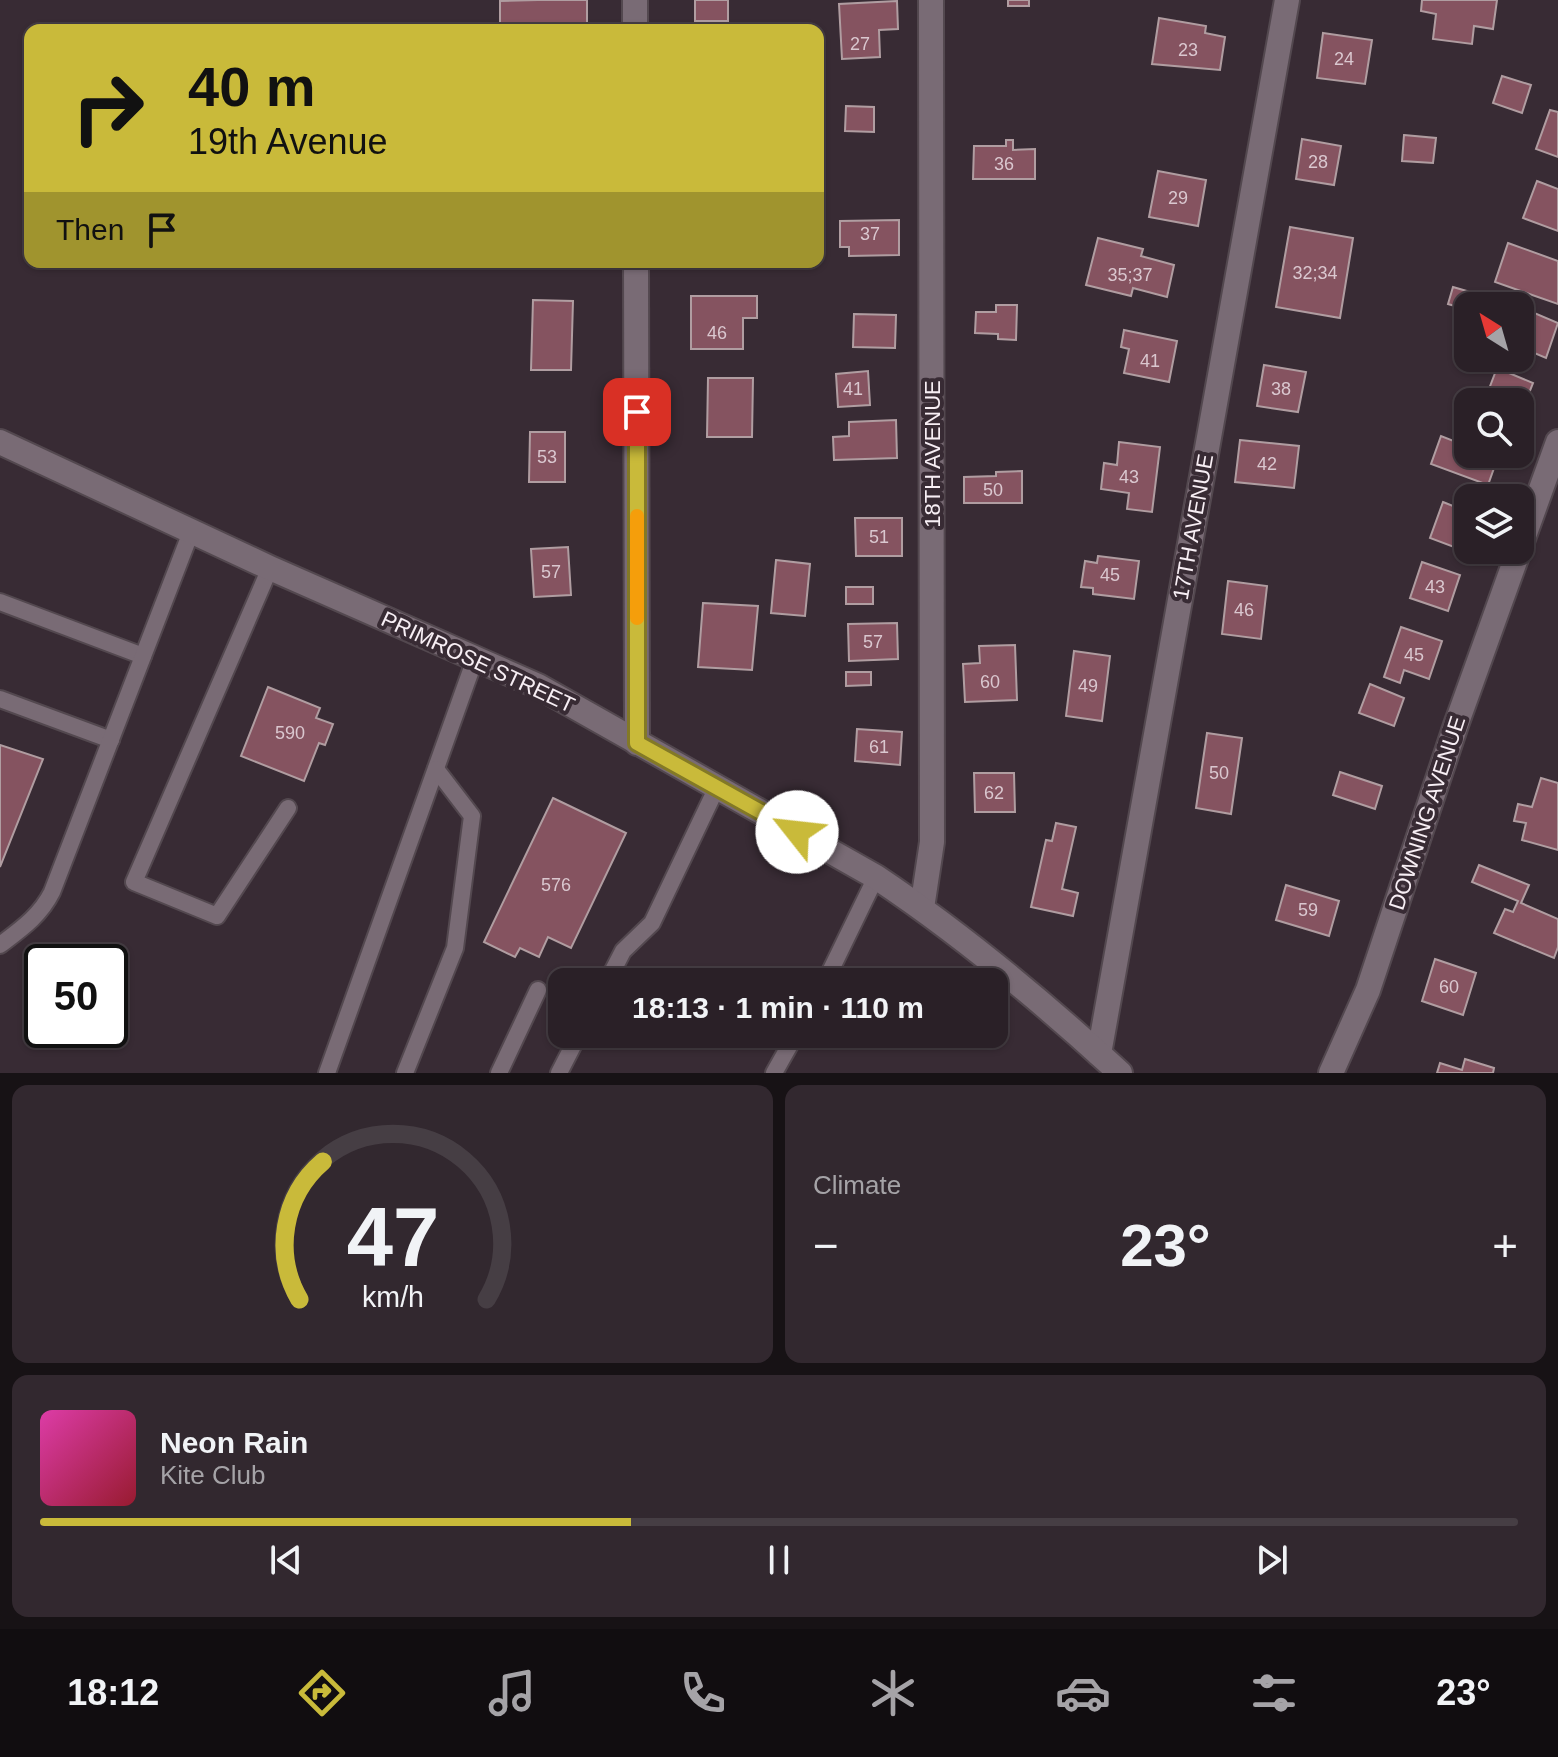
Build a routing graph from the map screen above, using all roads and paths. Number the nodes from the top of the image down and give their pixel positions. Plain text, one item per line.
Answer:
1 (635, 0) edge
2 (931, 0) edge
3 (1287, 0) edge
4 (635, 24) edge
5 (636, 268) edge
6 (0, 442) edge
7 (1558, 442) edge
8 (1534, 510) edge
9 (191, 532) junction
10 (1515, 564) edge
11 (270, 568) junction
12 (0, 602) edge
13 (143, 656) junction
14 (475, 659) junction
15 (0, 699) edge
16 (111, 740) junction
17 (637, 743) junction
18 (436, 769) junction
19 (717, 787) junction
20 (288, 808) dead end
21 (876, 877) junction
22 (922, 908) junction
23 (0, 945) edge
24 (614, 968) edge
25 (832, 968) edge
26 (538, 990) dead end
27 (572, 1048) edge
28 (788, 1048) edge
29 (1099, 1054) junction
30 (327, 1073) edge
31 (405, 1073) edge
32 (499, 1073) edge
33 (559, 1073) edge
34 (774, 1073) edge
35 (1120, 1073) edge
36 (1331, 1073) edge

1 - 4 street
2 - 22 street, 18TH AVENUE
3 - 29 street, 17TH AVENUE
5 - 17 street
6 - 9 street, PRIMROSE STREET
7 - 8 street, DOWNING AVENUE
9 - 11 street, PRIMROSE STREET
9 - 13 lane
10 - 36 street, DOWNING AVENUE
11 - 14 street, PRIMROSE STREET
11 - 20 lane
12 - 13 lane
13 - 16 lane
14 - 17 street, PRIMROSE STREET
14 - 18 lane
15 - 16 lane
16 - 23 lane
17 - 19 street, PRIMROSE STREET
18 - 30 lane
18 - 31 lane
19 - 21 street, PRIMROSE STREET
19 - 24 lane
21 - 22 street, PRIMROSE STREET
21 - 25 lane
22 - 29 street, PRIMROSE STREET
26 - 32 lane
27 - 33 lane
28 - 34 lane
29 - 35 street, PRIMROSE STREET

